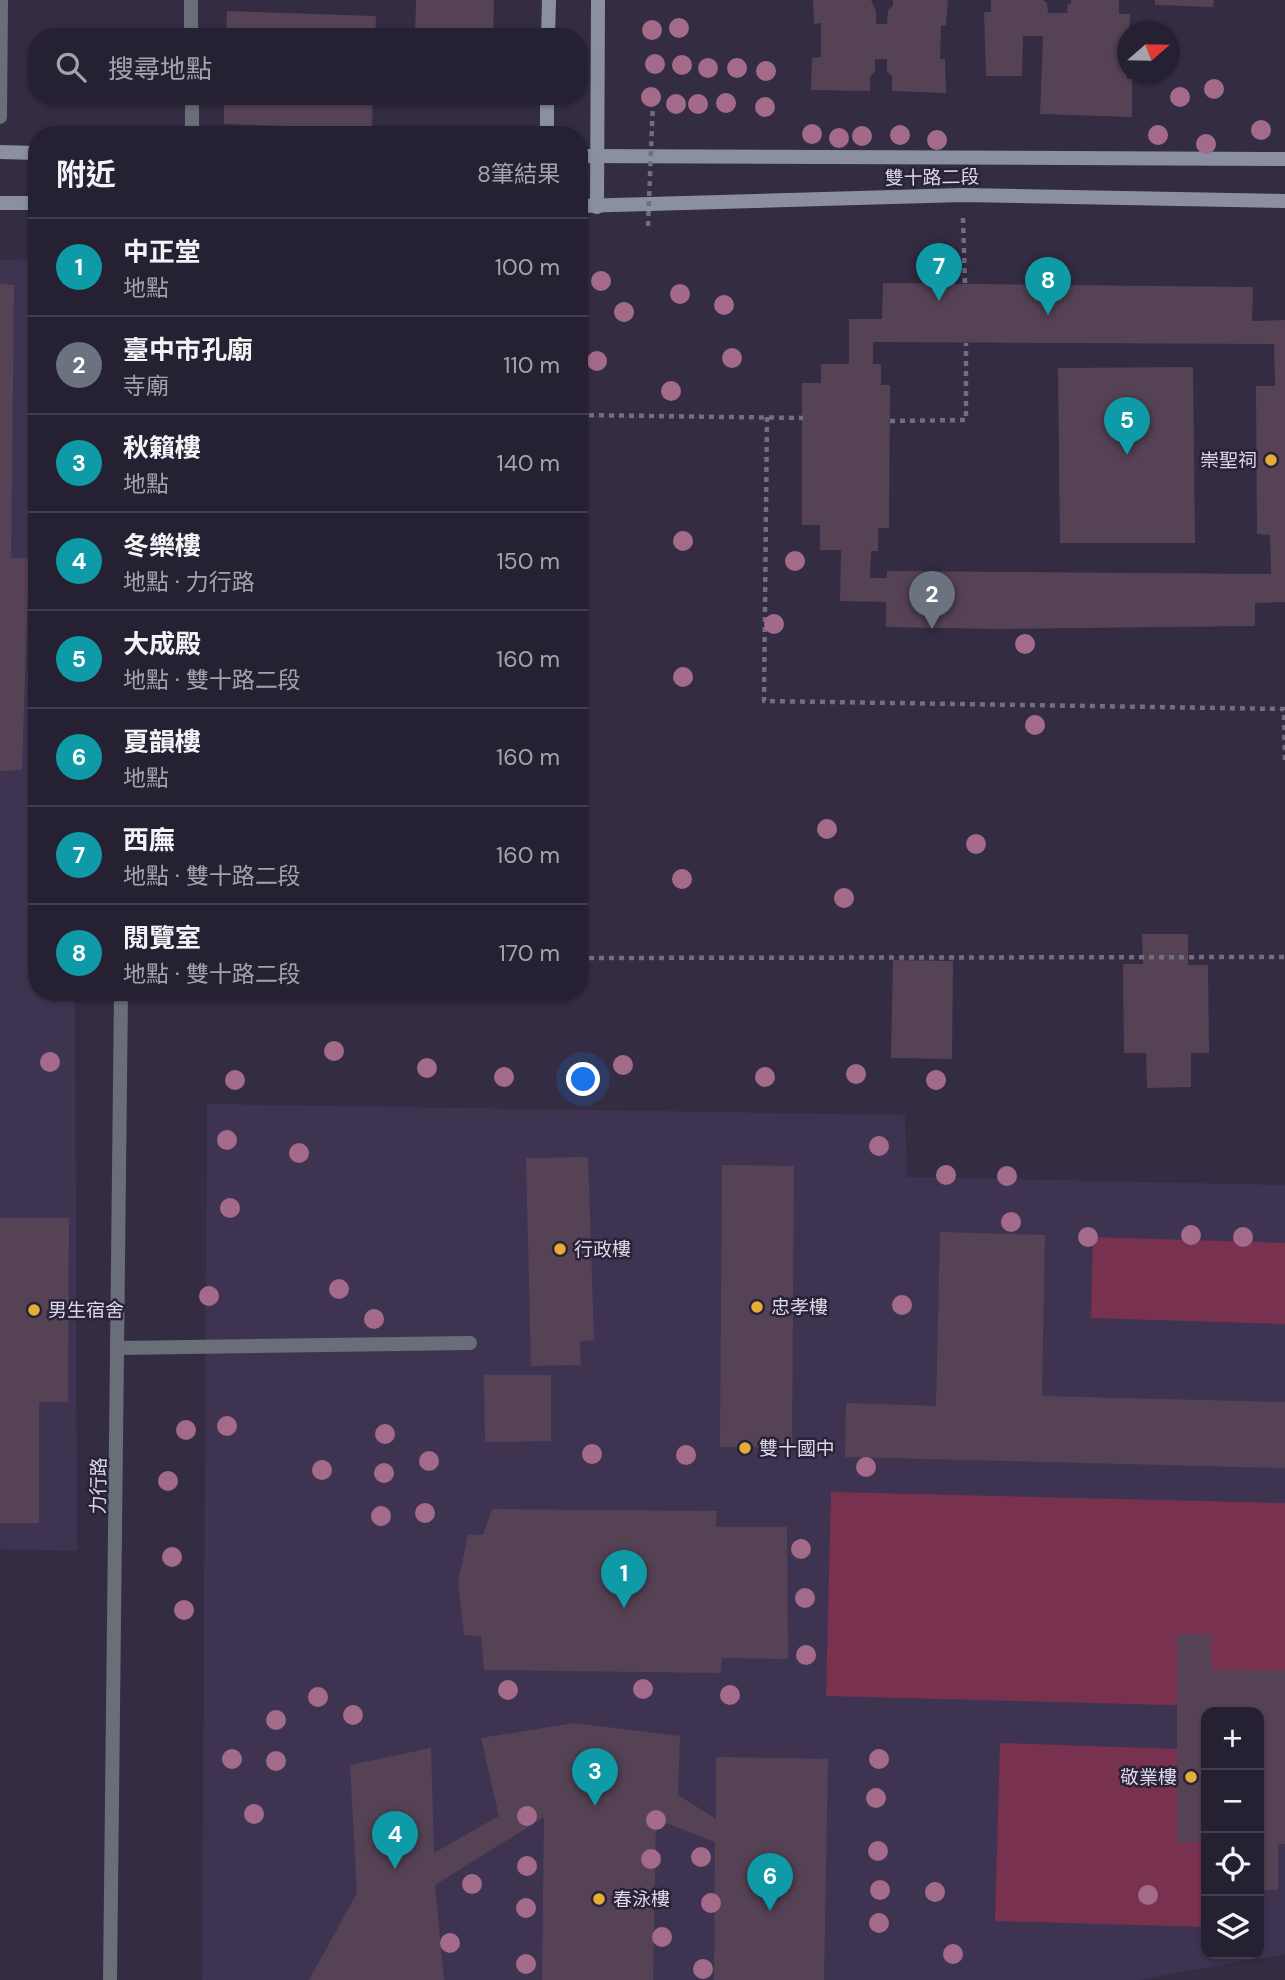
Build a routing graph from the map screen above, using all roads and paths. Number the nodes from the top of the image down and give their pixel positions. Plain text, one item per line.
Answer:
1 (1, 0) edge
2 (191, 0) edge
3 (549, 0) edge
4 (598, 0) edge
5 (191, 28) edge
6 (548, 28) edge
7 (653, 103) dead end
8 (192, 105) edge
9 (547, 105) edge
10 (0, 117) edge
11 (192, 126) edge
12 (547, 126) edge
13 (0, 152) edge
14 (28, 153) edge
15 (588, 156) edge
16 (596, 156) junction
17 (1285, 159) edge
18 (963, 195) junction
19 (1285, 201) edge
20 (0, 203) edge
21 (28, 203) edge
22 (588, 206) edge
23 (597, 207) junction
24 (648, 226) dead end
25 (965, 284) dead end
26 (966, 344) dead end
27 (588, 415) edge
28 (767, 418) junction
29 (803, 418) dead end
30 (890, 421) dead end
31 (1285, 763) edge
32 (1285, 957) edge
33 (588, 958) edge
34 (121, 1001) edge
35 (470, 1343) dead end
36 (119, 1348) junction
37 (110, 1980) edge

1 - 10 street
2 - 5 street
3 - 6 street
4 - 16 street
7 - 24 path, bridge
8 - 11 street
9 - 12 street
13 - 14 street
15 - 16 street, 雙十路二段
16 - 17 street, 雙十路二段
16 - 23 street
18 - 19 street, 雙十路二段
18 - 23 street, 雙十路二段
18 - 25 path
20 - 21 street
22 - 23 street, 雙十路二段
26 - 30 path
27 - 28 path
28 - 29 path
28 - 31 path
32 - 33 path
34 - 36 street, 力行路
35 - 36 street
36 - 37 street, 力行路

